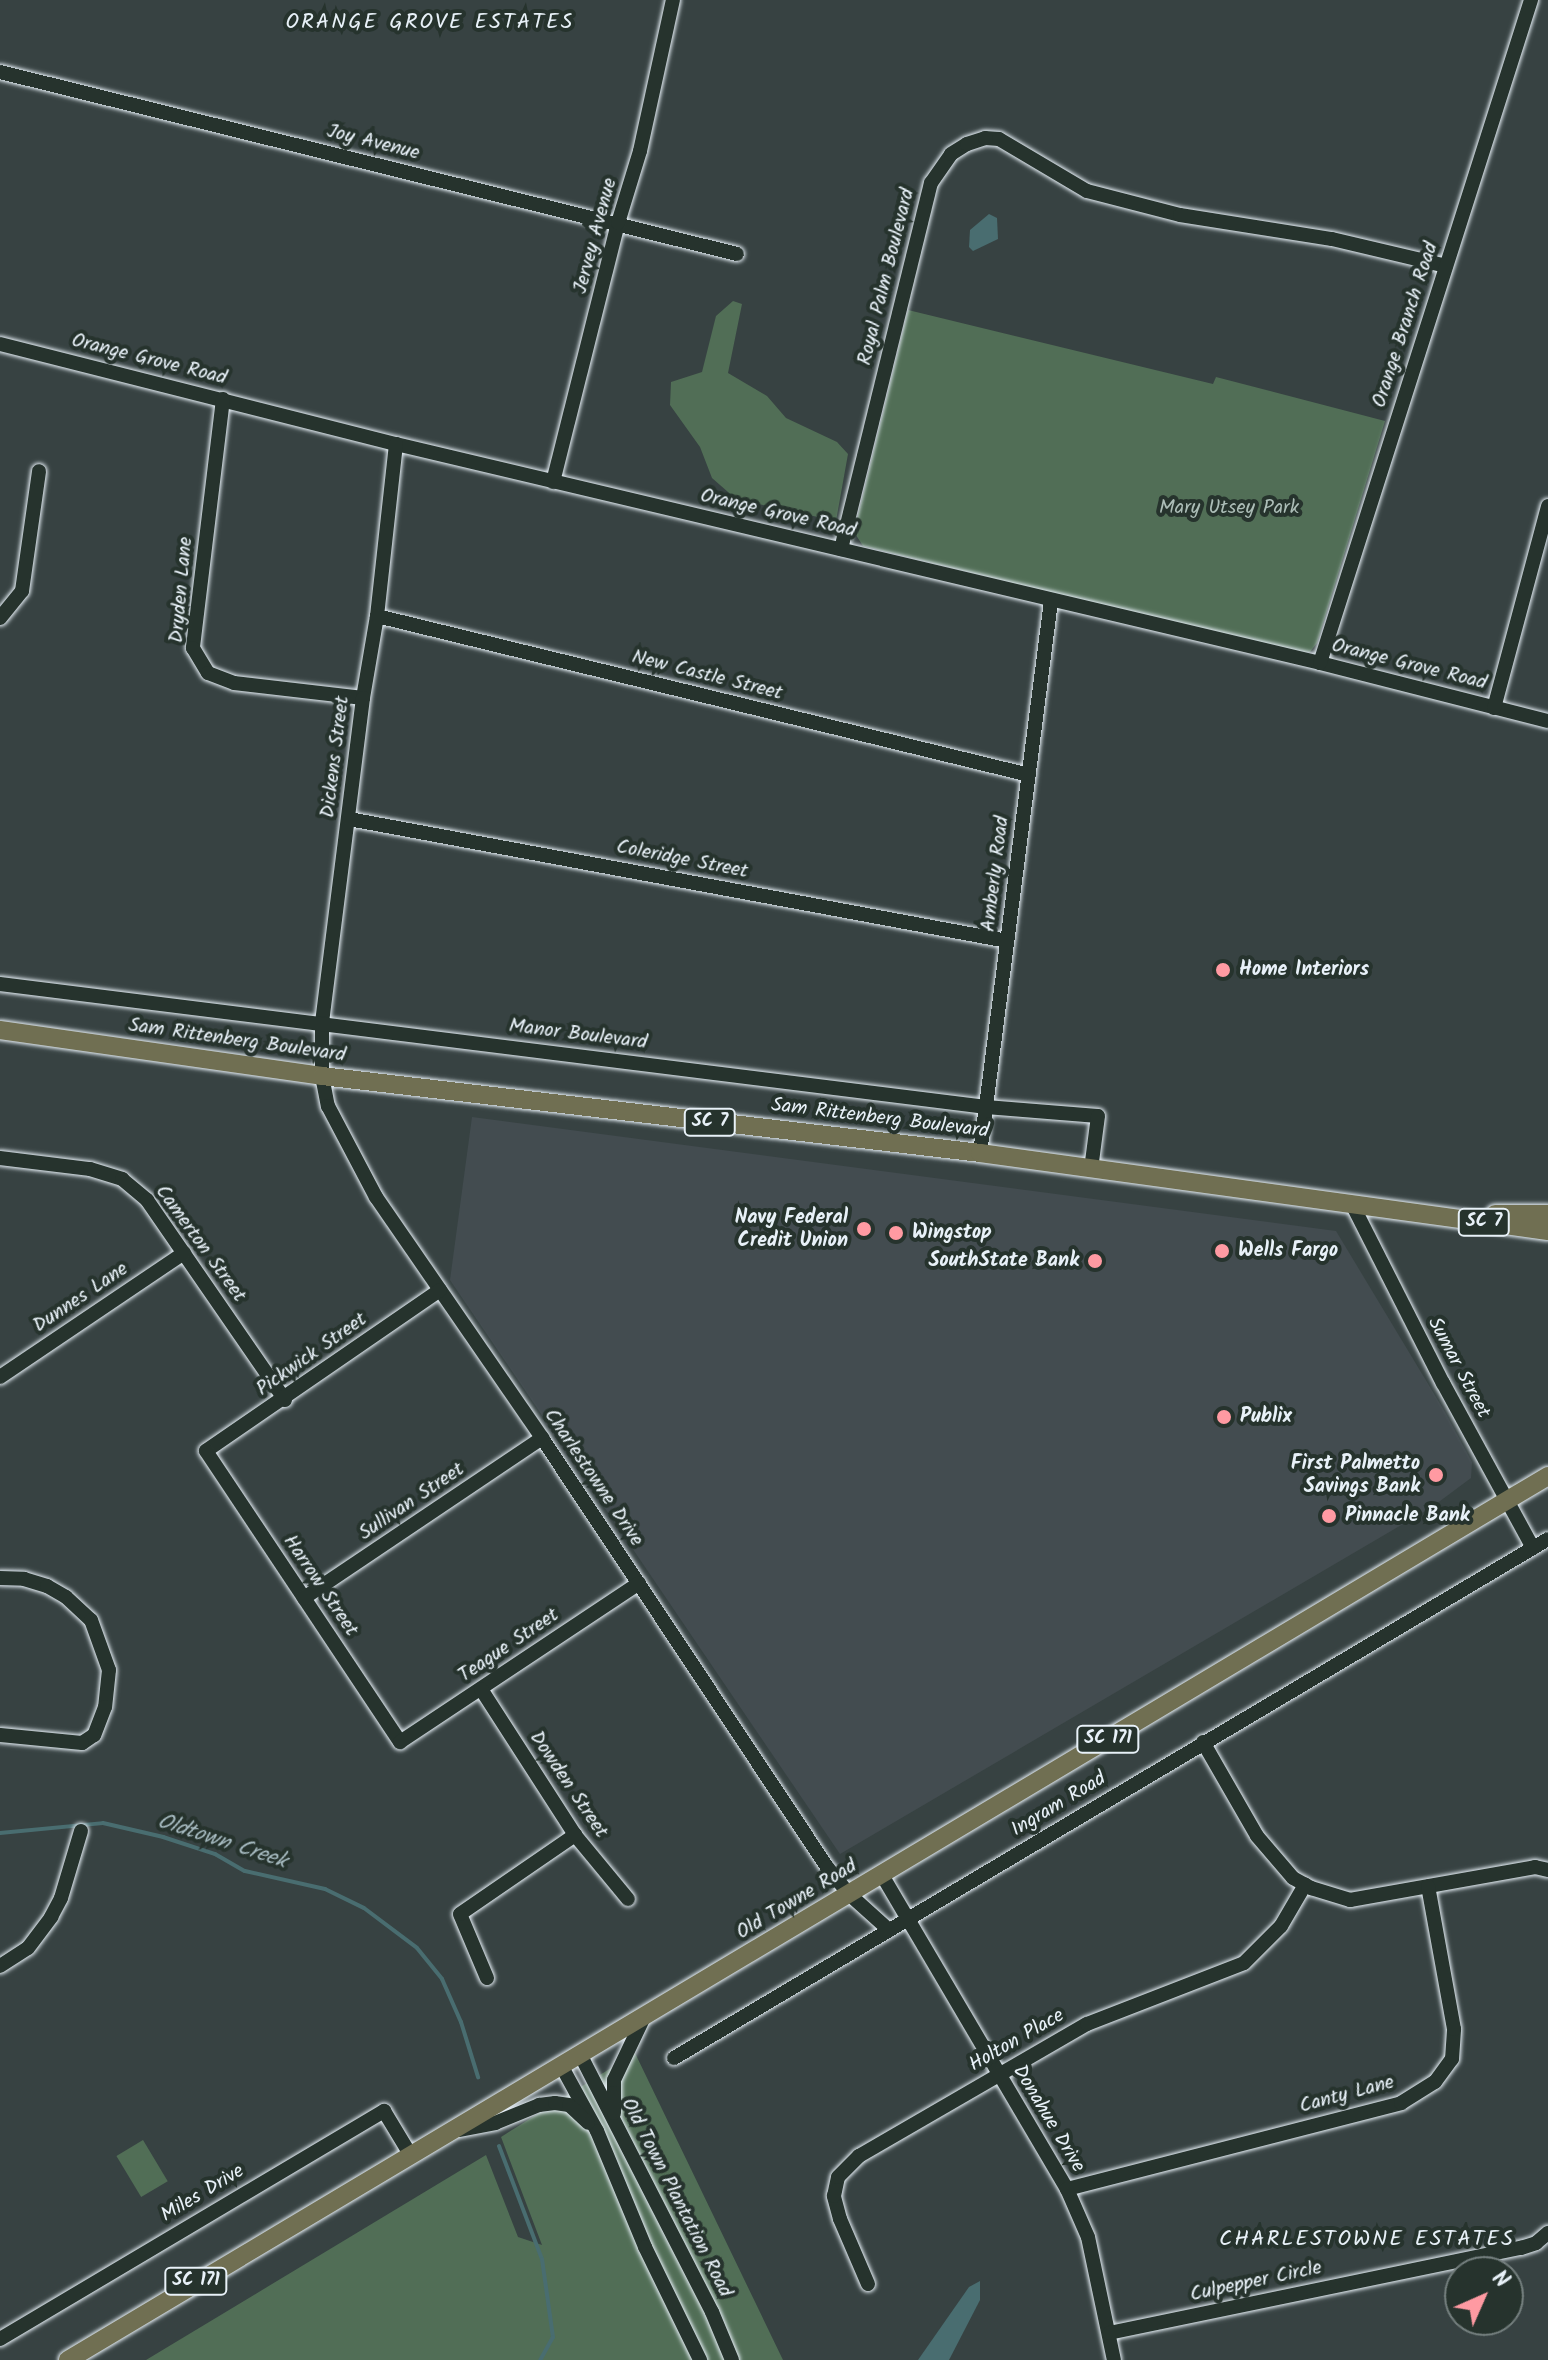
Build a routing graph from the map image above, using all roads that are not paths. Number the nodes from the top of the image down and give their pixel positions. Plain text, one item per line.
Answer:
1 (673, 0) edge
2 (1531, 0) edge
3 (0, 72) edge
4 (618, 223) junction
5 (737, 254) dead end
6 (1446, 266) junction
7 (0, 344) edge
8 (223, 399) junction
9 (396, 444) junction
10 (39, 471) dead end
11 (553, 482) junction
12 (1548, 506) edge
13 (841, 549) junction
14 (1051, 601) junction
15 (377, 616) junction
16 (0, 618) edge
17 (1320, 663) junction
18 (363, 698) junction
19 (1494, 708) junction
20 (1548, 721) edge
21 (1029, 775) junction
22 (349, 819) junction
23 (1007, 941) junction
24 (0, 984) edge
25 (322, 1023) junction
26 (0, 1030) edge
27 (322, 1076) junction
28 (986, 1107) junction
29 (980, 1153) junction
30 (0, 1158) edge
31 (1091, 1169) junction
32 (1352, 1204) junction
33 (1420, 1213) junction
34 (1548, 1214) edge
35 (1548, 1231) edge
36 (184, 1253) junction
37 (440, 1290) junction
38 (0, 1377) edge
39 (285, 1400) junction
40 (542, 1438) junction
41 (206, 1451) joint
42 (1548, 1476) edge
43 (1506, 1501) junction
44 (1548, 1539) edge
45 (1533, 1548) junction
46 (0, 1578) edge
47 (639, 1583) junction
48 (304, 1598) junction
49 (481, 1689) junction
50 (0, 1735) edge
51 (400, 1742) joint
52 (1203, 1742) junction
53 (81, 1831) dead end
54 (575, 1835) junction
55 (1548, 1870) edge
56 (882, 1875) junction
57 (1305, 1885) junction
58 (1428, 1886) junction
59 (849, 1894) junction
60 (628, 1899) dead end
61 (906, 1920) junction
62 (889, 1930) junction
63 (0, 1966) edge
64 (487, 1978) dead end
65 (644, 2017) junction
66 (581, 2056) junction
67 (674, 2058) dead end
68 (562, 2067) junction
69 (998, 2075) junction
70 (614, 2121) junction
71 (597, 2131) junction
72 (445, 2133) junction
73 (410, 2154) junction
74 (1067, 2189) junction
75 (1548, 2233) edge
76 (868, 2284) dead end
77 (1109, 2333) junction
78 (0, 2339) edge
79 (68, 2360) edge
80 (700, 2360) edge
81 (732, 2360) edge
82 (1114, 2360) edge

1 - 4 street, Jervey Avenue
2 - 6 street, Orange Branch Road
3 - 4 street, Joy Avenue
4 - 5 street, Joy Avenue
4 - 11 street, Jervey Avenue
6 - 13 street, Royal Palm Boulevard
6 - 17 street, Orange Branch Road
7 - 8 street, Orange Grove Road
8 - 9 street, Orange Grove Road
8 - 18 street, Dryden Lane
9 - 11 street, Orange Grove Road
9 - 15 street, Dickens Street
10 - 16 street
11 - 13 street, Orange Grove Road
12 - 19 street
13 - 14 street, Orange Grove Road
14 - 17 street, Orange Grove Road
14 - 21 street, Amberly Road
15 - 18 street, Dickens Street
15 - 21 street, New Castle Street
17 - 19 street, Orange Grove Road
18 - 22 street, Dickens Street
19 - 20 street, Orange Grove Road
21 - 23 street, Amberly Road
22 - 23 street, Coleridge Street
22 - 25 street, Dickens Street
23 - 28 street, Amberly Road
24 - 25 street, Manor Boulevard
25 - 27 street, Dickens Street
25 - 28 street, Manor Boulevard
26 - 27 main road, Sam Rittenberg Boulevard / SC 7
27 - 29 main road, Sam Rittenberg Boulevard / SC 7
27 - 37 street, Charlestowne Drive
28 - 29 street, Amberly Road
28 - 31 street, Manor Boulevard
29 - 31 main road, Sam Rittenberg Boulevard / SC 7
30 - 36 street, Camerton Street
31 - 32 main road, Sam Rittenberg Boulevard / SC 7
32 - 33 main road, Sam Rittenberg Boulevard / SC 7
32 - 43 street, Sumar Street
33 - 34 main road, Sam Rittenberg Boulevard / SC 7
33 - 35 main road, Sam Rittenberg Boulevard / SC 7
36 - 38 street, Dunnes Lane
36 - 39 street, Camerton Street
37 - 39 street, Pickwick Street
37 - 40 street, Charlestowne Drive
39 - 41 street, Pickwick Street
40 - 47 street, Charlestowne Drive
40 - 48 street, Sullivan Street
41 - 48 street, Harrow Street
42 - 43 main road, Old Towne Road / SC 171
43 - 45 street, Sumar Street
43 - 56 main road, Old Towne Road / SC 171
44 - 45 street, Ingram Road
45 - 52 street, Ingram Road
46 - 50 street
47 - 49 street, Teague Street
47 - 59 street, Charlestowne Drive
48 - 51 street, Harrow Street
49 - 51 street, Teague Street
49 - 54 street, Dowden Street
52 - 57 street
52 - 61 street, Ingram Road
53 - 63 street
54 - 60 street, Dowden Street
54 - 64 street
55 - 58 street
56 - 59 main road, Old Towne Road / SC 171
56 - 61 street, Donahue Drive
57 - 58 street
57 - 69 street, Holton Place
58 - 74 street, Canty Lane
59 - 62 street, Charlestowne Drive
59 - 65 main road, Old Towne Road / SC 171
61 - 62 street, Ingram Road
61 - 69 street, Donahue Drive
62 - 67 street, Ingram Road
65 - 66 main road, Old Towne Road / SC 171
65 - 70 street
66 - 68 main road, Old Towne Road / SC 171
66 - 70 street, Old Town Plantation Road
68 - 71 street, Old Town Plantation Road
68 - 72 main road, Old Towne Road / SC 171
69 - 74 street, Donahue Drive
69 - 76 street, Holton Place
70 - 71 street
70 - 81 street, Old Town Plantation Road
71 - 72 street
71 - 80 street, Old Town Plantation Road
72 - 73 main road, Old Towne Road / SC 171
73 - 78 street, Miles Drive
73 - 79 main road, Old Towne Road / SC 171
74 - 77 street, Donahue Drive
75 - 77 street, Culpepper Circle
77 - 82 street, Donahue Drive

